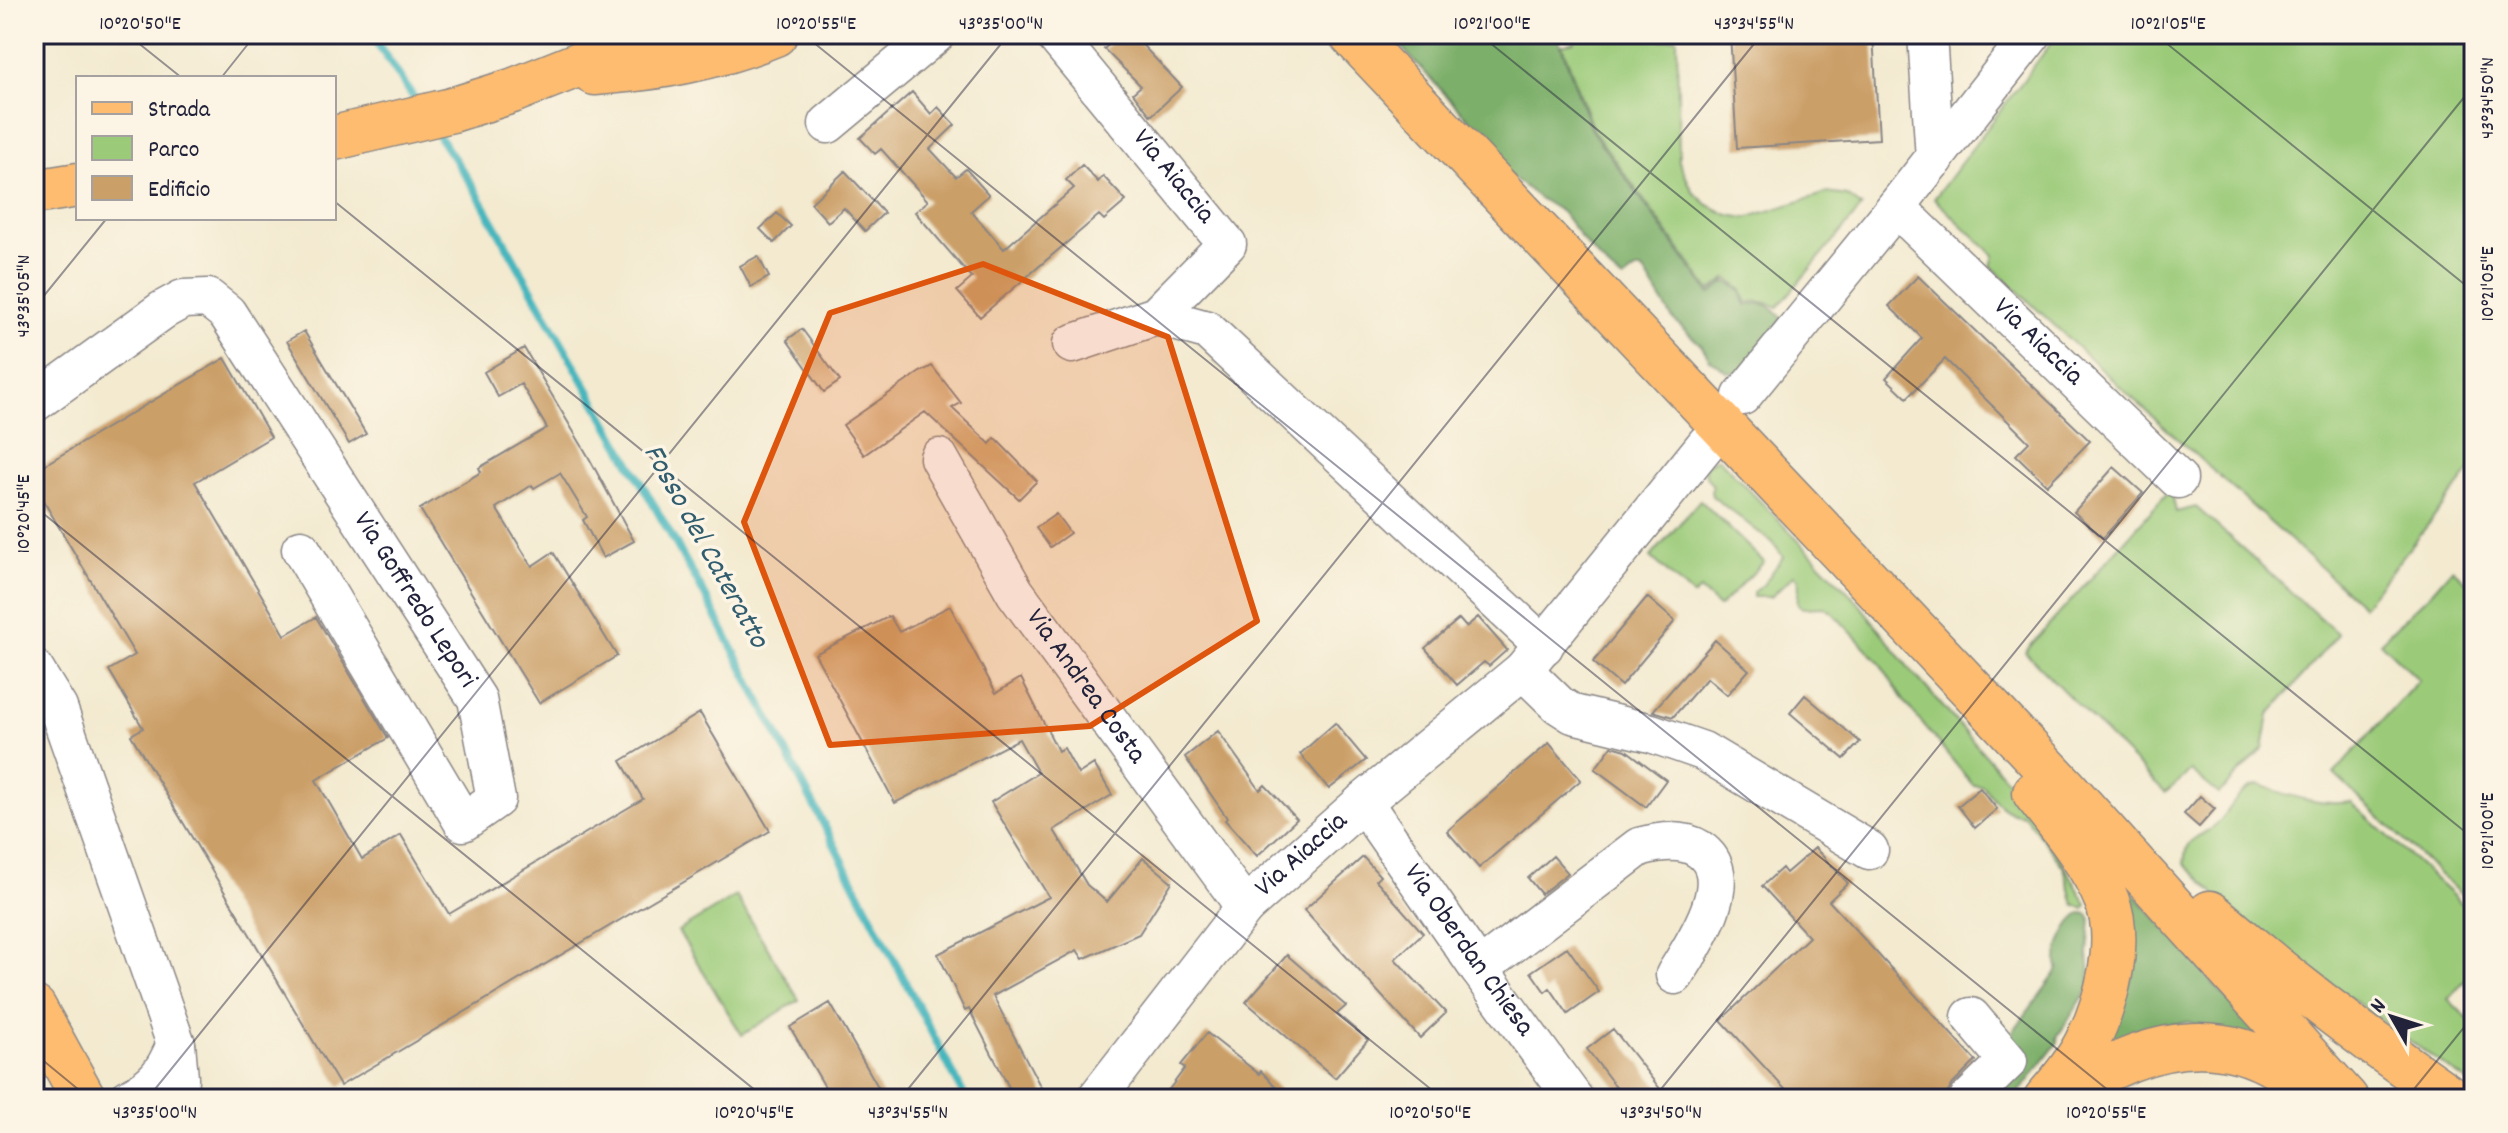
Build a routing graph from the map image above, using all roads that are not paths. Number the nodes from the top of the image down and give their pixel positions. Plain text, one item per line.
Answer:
1 (606, 34) edge
2 (655, 34) edge
3 (775, 34) edge
4 (936, 34) edge
5 (1054, 34) edge
6 (1317, 34) edge
7 (1351, 34) edge
8 (1927, 34) edge
9 (2032, 34) edge
10 (553, 76) junction
11 (512, 91) junction
12 (828, 124) dead end
13 (1440, 129) junction
14 (336, 138) edge
15 (1935, 159) junction
16 (76, 185) edge
17 (34, 192) edge
18 (1896, 207) junction
19 (1156, 316) junction
20 (1072, 344) dead end
21 (1742, 396) dead end
22 (34, 403) edge
23 (1707, 443) dead end
24 (939, 458) dead end
25 (2178, 479) dead end
26 (301, 549) dead end
27 (1923, 640) junction
28 (1533, 658) junction
29 (34, 669) edge
30 (2066, 789) junction
31 (1363, 802) junction
32 (1869, 850) dead end
33 (1245, 907) junction
34 (1479, 969) junction
35 (1675, 975) dead end
36 (34, 1008) edge
37 (1971, 1017) dead end
38 (34, 1034) edge
39 (176, 1044) junction
40 (78, 1089) edge
41 (1104, 1096) edge
42 (128, 1099) edge
43 (178, 1099) edge
44 (1574, 1099) edge
45 (1969, 1099) edge
46 (2046, 1099) edge
47 (2059, 1099) edge
48 (2319, 1099) edge
49 (2346, 1099) edge
50 (2452, 1099) edge

1 - 11 main road
2 - 10 main road
3 - 10 main road
4 - 12 street
5 - 19 street, Via Aiaccia
6 - 13 main road
7 - 13 main road
8 - 15 street
9 - 15 street
10 - 11 main road
11 - 14 main road
13 - 27 main road
15 - 18 street
16 - 17 main road
18 - 21 street
18 - 25 street, Via Aiaccia
19 - 20 street, Via Aiaccia
19 - 28 street
22 - 26 street, Via Goffredo Lepori
23 - 28 street, Via Aiaccia
24 - 33 street, Via Andrea Costa
27 - 30 main road
27 - 46 main road
28 - 31 street, Via Aiaccia
28 - 32 street
29 - 39 street
30 - 49 main road
30 - 50 main road
31 - 33 street, Via Aiaccia
31 - 34 street, Via Oberdan Chiesa
33 - 41 street, Via Aiaccia
34 - 35 street
34 - 44 street, Via Oberdan Chiesa
36 - 40 main road
37 - 45 street
38 - 40 main road
39 - 42 street
39 - 43 street
47 - 48 main road

